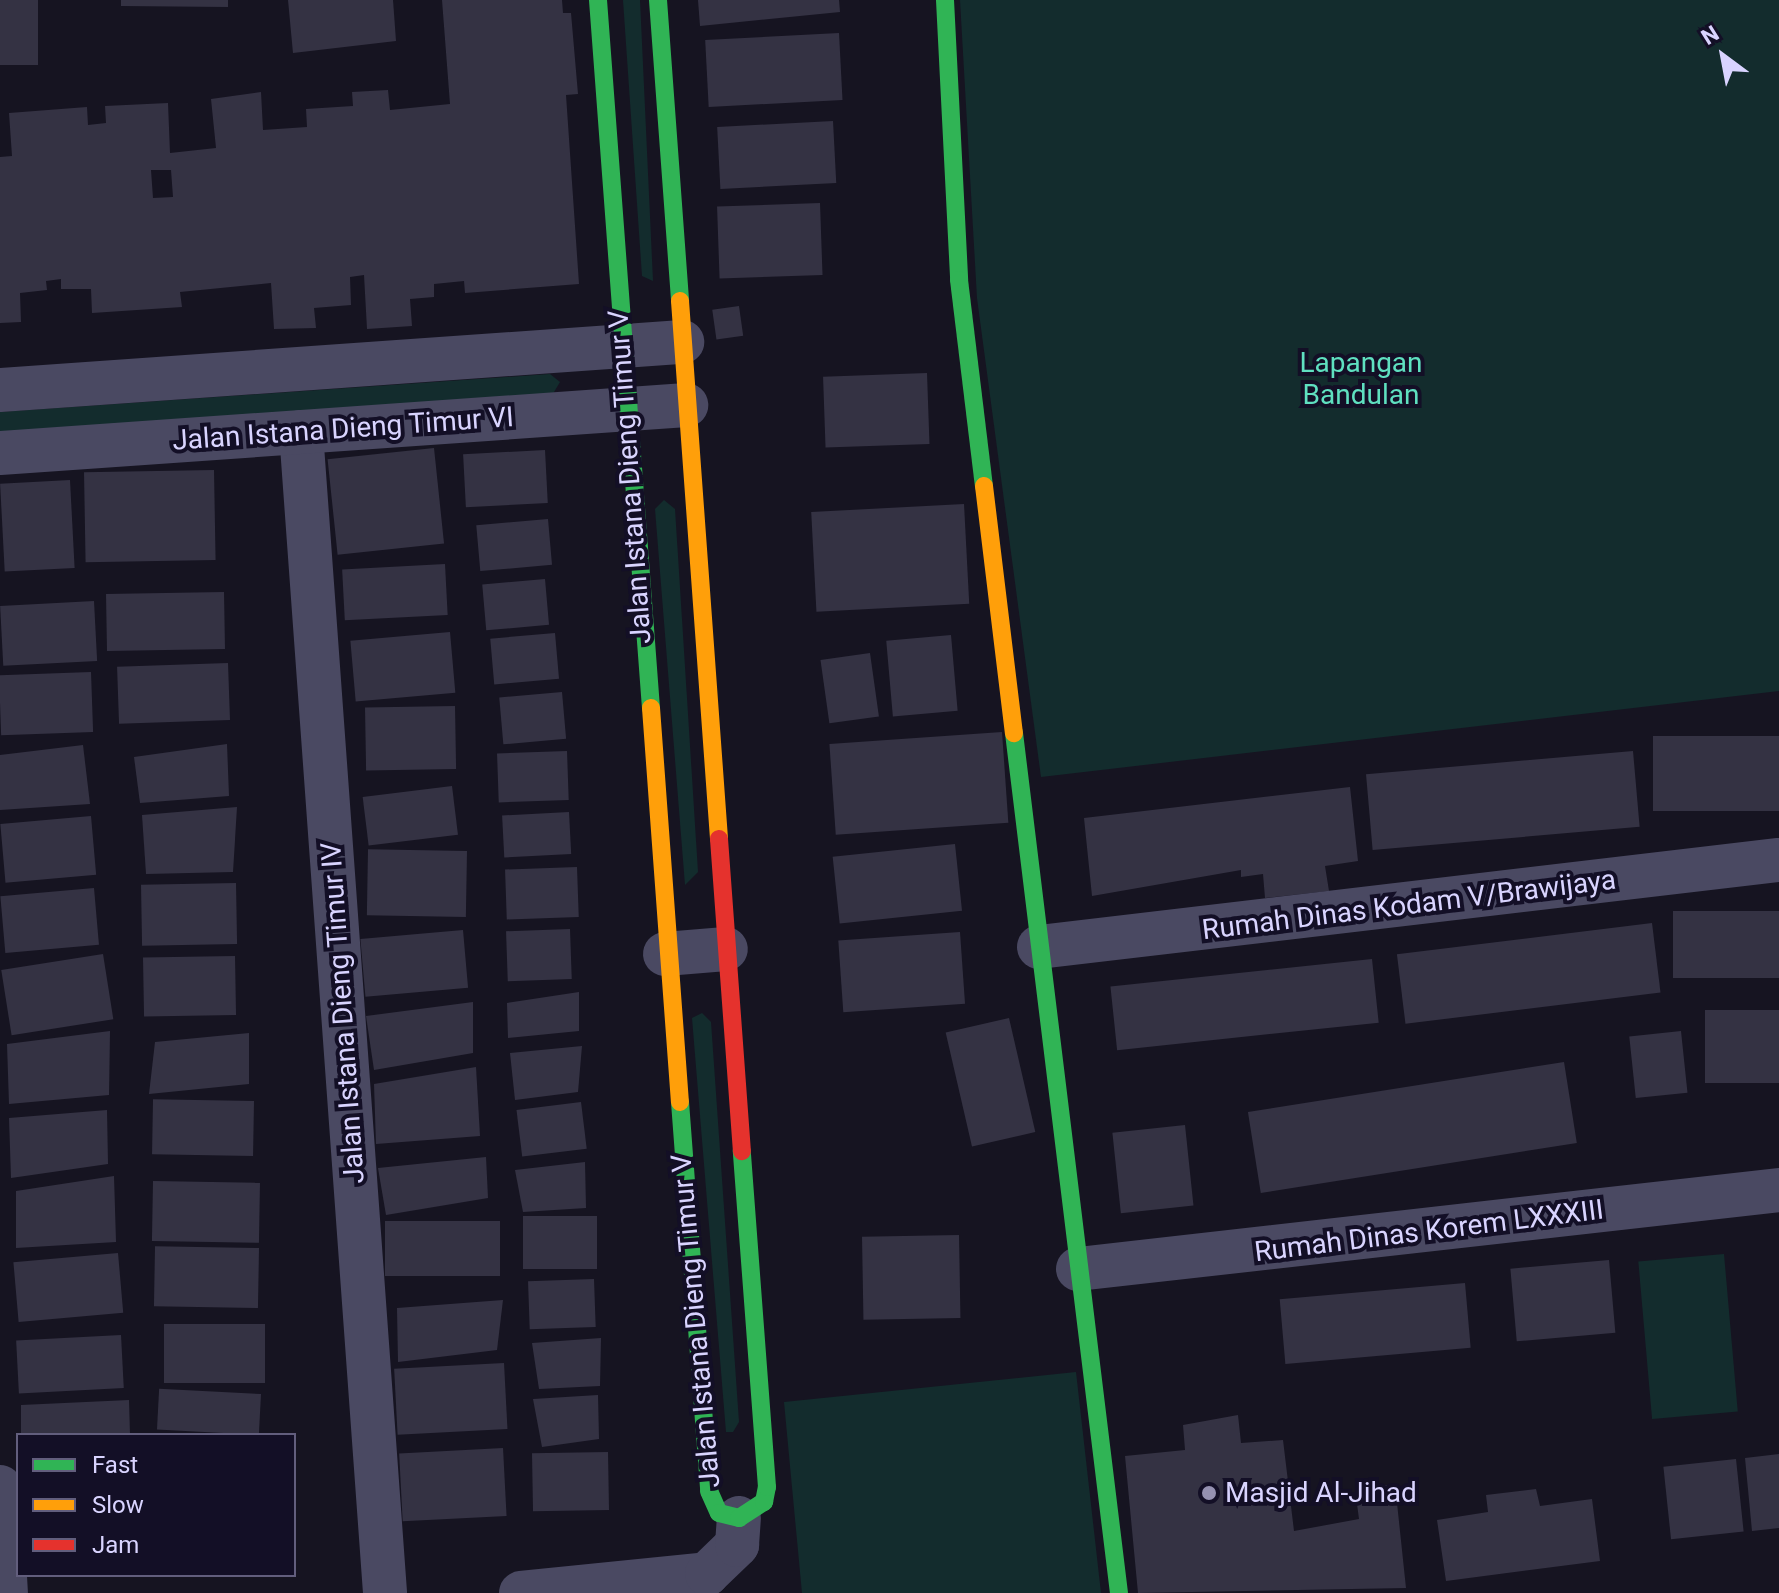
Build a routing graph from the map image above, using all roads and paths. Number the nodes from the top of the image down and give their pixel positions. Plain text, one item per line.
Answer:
1 (598, 0) edge
2 (658, 0) edge
3 (945, 0) edge
4 (682, 342) junction
5 (620, 346) junction
6 (0, 390) edge
7 (686, 405) junction
8 (624, 410) junction
9 (301, 432) junction
10 (0, 453) edge
11 (1779, 860) edge
12 (1039, 947) junction
13 (726, 949) junction
14 (665, 954) junction
15 (1779, 1190) edge
16 (1078, 1269) junction
17 (0, 1487) edge
18 (739, 1518) junction
19 (6, 1593) edge
20 (385, 1593) edge
21 (521, 1593) edge
22 (1119, 1593) edge

1 - 5 street, Jalan Istana Dieng Timur V
2 - 4 street, Jalan Istana Dieng Timur V
3 - 12 street
4 - 5 street
4 - 7 street, Jalan Istana Dieng Timur V
5 - 6 street
5 - 8 street, Jalan Istana Dieng Timur V
7 - 8 street, Jalan Istana Dieng Timur VI
7 - 13 street, Jalan Istana Dieng Timur V
8 - 9 street, Jalan Istana Dieng Timur VI
8 - 14 street, Jalan Istana Dieng Timur V
9 - 10 street, Jalan Istana Dieng Timur VI
9 - 20 street, Jalan Istana Dieng Timur IV
11 - 12 street, Rumah Dinas Kodam V/Brawijaya
12 - 16 street
13 - 14 street
13 - 18 street, Jalan Istana Dieng Timur V
14 - 18 street, Jalan Istana Dieng Timur V
15 - 16 street, Rumah Dinas Korem LXXXIII
16 - 22 street
17 - 19 street
18 - 21 street

